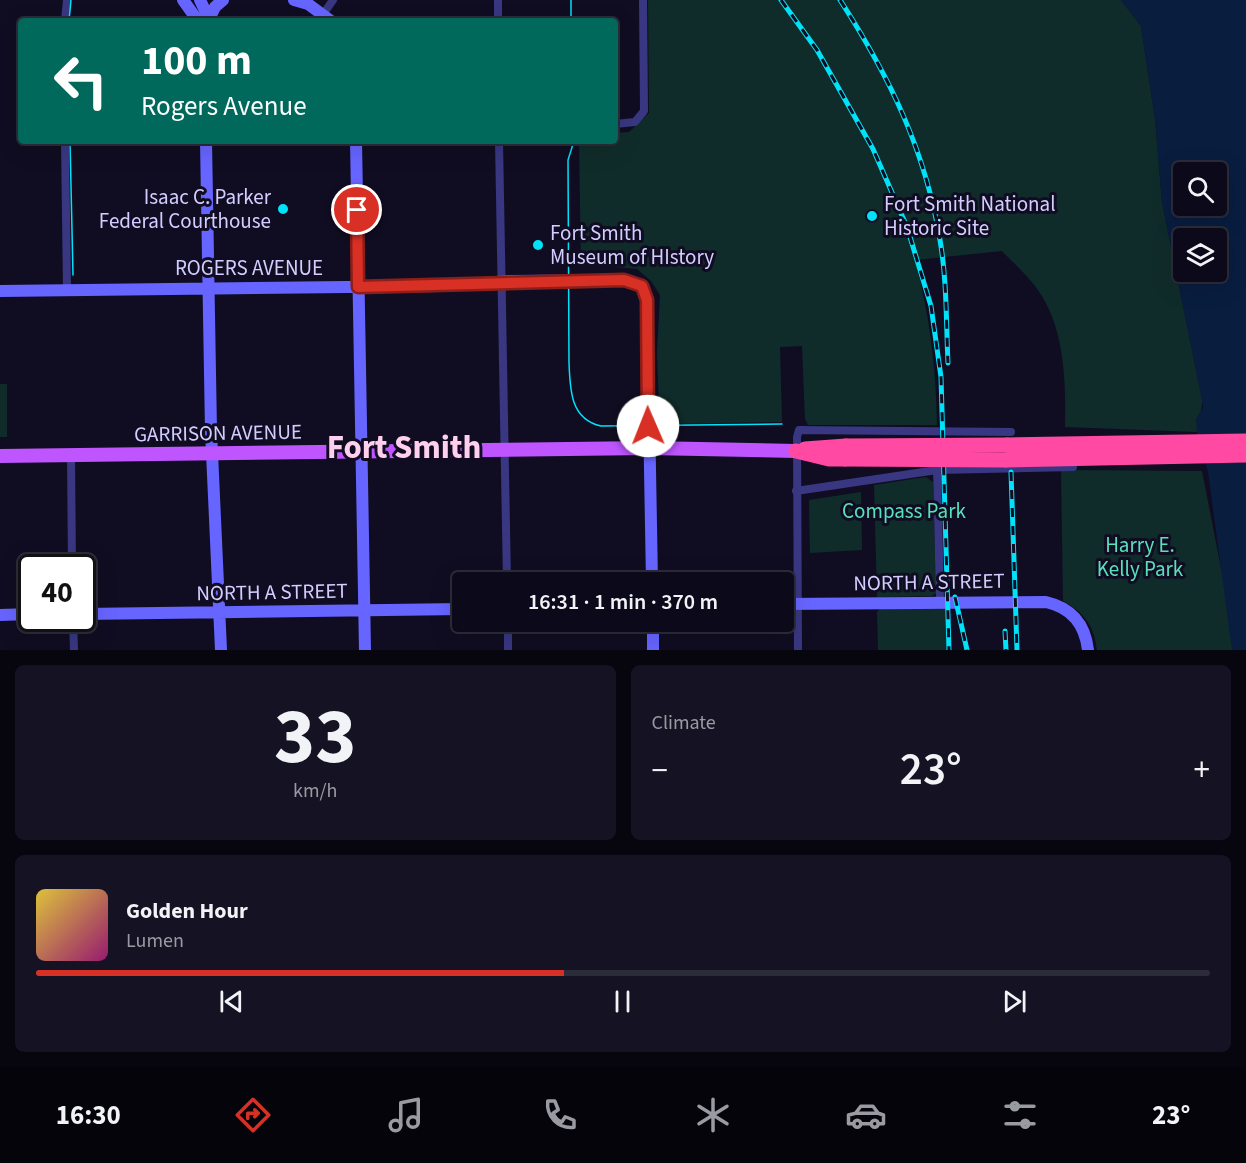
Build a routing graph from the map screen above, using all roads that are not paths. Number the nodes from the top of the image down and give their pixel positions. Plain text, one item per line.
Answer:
1 (67, 0) edge
2 (183, 0) edge
3 (200, 0) edge
4 (209, 0) edge
5 (223, 0) edge
6 (294, 0) edge
7 (333, 0) edge
8 (498, 0) edge
9 (643, 0) edge
10 (328, 17) edge
11 (65, 18) edge
12 (204, 18) edge
13 (205, 18) edge
14 (206, 18) edge
15 (207, 18) edge
16 (498, 18) edge
17 (618, 124) edge
18 (65, 144) edge
19 (206, 144) edge
20 (356, 144) edge
21 (499, 144) edge
22 (500, 282) junction
23 (358, 287) junction
24 (209, 288) junction
25 (67, 290) junction
26 (0, 291) edge
27 (936, 432) junction
28 (1011, 432) dead end
29 (1246, 441) edge
30 (648, 448) junction
31 (504, 450) junction
32 (796, 451) junction
33 (362, 452) junction
34 (212, 453) junction
35 (845, 453) junction
36 (71, 455) junction
37 (1246, 455) edge
38 (0, 456) edge
39 (1073, 467) dead end
40 (937, 471) junction
41 (796, 491) junction
42 (72, 554) edge
43 (507, 572) edge
44 (652, 572) edge
45 (940, 602) junction
46 (794, 603) edge
47 (797, 603) junction
48 (452, 609) edge
49 (364, 611) junction
50 (220, 612) junction
51 (18, 614) edge
52 (96, 614) edge
53 (0, 615) edge
54 (73, 632) edge
55 (508, 632) edge
56 (653, 632) edge
57 (74, 650) edge
58 (221, 650) edge
59 (364, 650) edge
60 (508, 650) edge
61 (653, 650) edge
62 (798, 650) edge
63 (1088, 650) edge

1 - 11 street
2 - 12 street
3 - 13 street
4 - 14 street
5 - 15 street
6 - 10 street
7 - 10 street
8 - 16 street
9 - 17 street
18 - 25 street
19 - 24 street
20 - 23 street
21 - 22 street
22 - 23 street, ROGERS AVENUE
22 - 30 street, ROGERS AVENUE
22 - 31 street
23 - 24 street, ROGERS AVENUE
23 - 33 street
24 - 25 street, ROGERS AVENUE
24 - 34 street
25 - 26 street, ROGERS AVENUE
27 - 28 street
27 - 32 street
27 - 40 street
29 - 35 highway, bridge
30 - 31 main road, GARRISON AVENUE
30 - 32 main road, GARRISON AVENUE
30 - 44 street
31 - 33 main road, GARRISON AVENUE
31 - 43 street
32 - 35 highway, GARRISON AVENUE
32 - 41 street
33 - 34 main road, GARRISON AVENUE
33 - 49 street
34 - 36 main road, GARRISON AVENUE
34 - 50 street
35 - 37 highway, bridge
36 - 38 main road, GARRISON AVENUE
36 - 42 street
39 - 40 street
40 - 41 street
40 - 45 street
41 - 47 street
45 - 47 street, NORTH A STREET
45 - 63 street, NORTH A STREET
46 - 47 street, NORTH A STREET
47 - 62 street
48 - 49 street, NORTH A STREET
49 - 50 street, NORTH A STREET
49 - 59 street
50 - 52 street, NORTH A STREET
50 - 58 street
51 - 53 street
54 - 57 street
55 - 60 street
56 - 61 street

